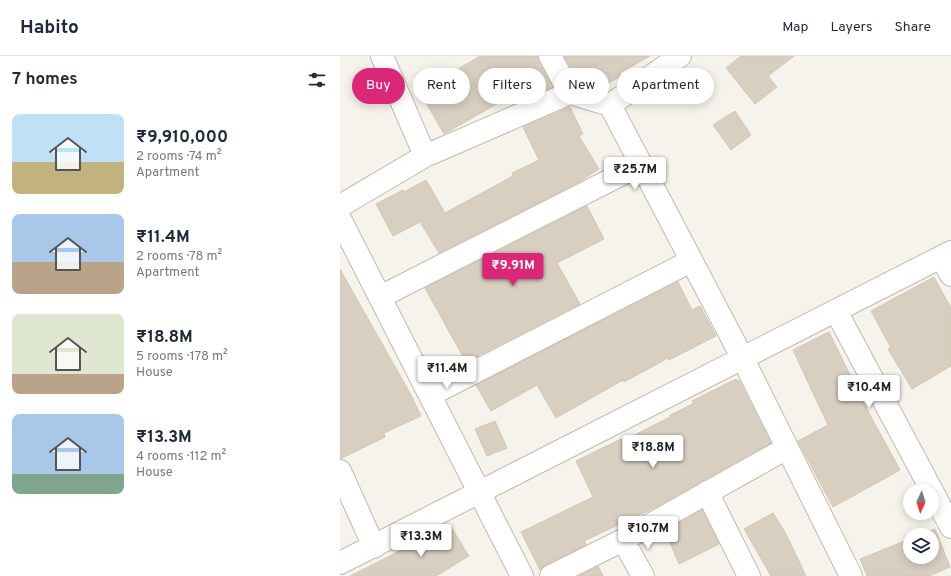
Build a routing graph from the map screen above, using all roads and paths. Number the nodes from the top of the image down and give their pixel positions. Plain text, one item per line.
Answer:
1 (382, 56) edge
2 (550, 56) edge
3 (670, 59) edge
4 (556, 68) edge
5 (554, 101) edge
6 (606, 104) edge
7 (610, 105) junction
8 (425, 156) junction
9 (640, 165) junction
10 (340, 206) edge
11 (340, 219) edge
12 (691, 261) junction
13 (948, 261) edge
14 (380, 297) junction
15 (836, 311) junction
16 (743, 359) junction
17 (430, 395) junction
18 (787, 448) junction
19 (340, 472) edge
20 (928, 484) edge
21 (480, 492) junction
22 (707, 492) junction
23 (939, 504) edge
24 (951, 527) edge
25 (623, 540) junction
26 (374, 547) junction
27 (340, 563) edge
28 (522, 576) edge
29 (551, 576) edge
30 (643, 576) edge
31 (749, 576) edge
32 (851, 576) edge

1 - 8 street
2 - 4 street
3 - 7 street
5 - 8 street
6 - 7 street
7 - 9 street
8 - 10 street
9 - 12 street
9 - 14 street
11 - 14 street
12 - 16 street
12 - 17 street
13 - 15 street
14 - 17 street
15 - 16 street
15 - 20 street
16 - 18 street
16 - 21 street
17 - 21 street
18 - 22 street
18 - 32 street
19 - 26 street
21 - 26 street
21 - 28 street
22 - 25 street
22 - 31 street
23 - 24 street
25 - 29 street
25 - 30 street
26 - 27 street

